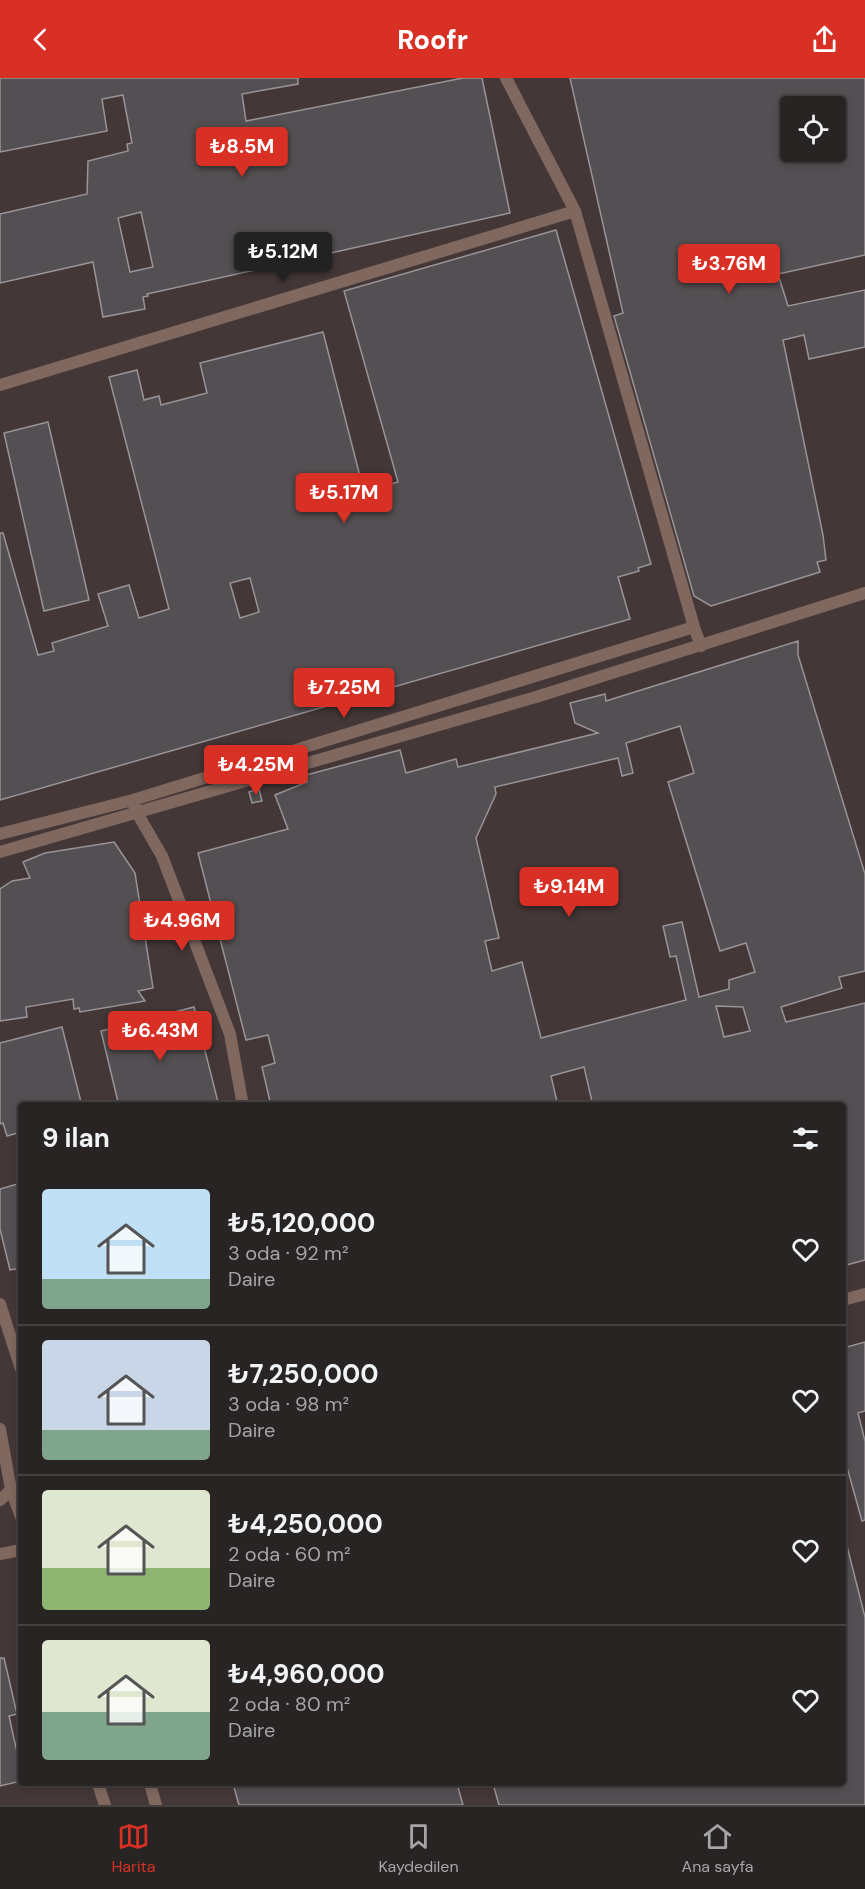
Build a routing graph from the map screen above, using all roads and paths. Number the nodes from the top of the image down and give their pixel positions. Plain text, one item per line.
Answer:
1 (506, 78) edge
2 (575, 211) junction
3 (0, 385) edge
4 (865, 593) edge
5 (694, 627) junction
6 (701, 646) junction
7 (135, 806) junction
8 (0, 834) edge
9 (0, 852) edge
10 (242, 1102) edge
11 (865, 1294) edge
12 (846, 1299) edge
13 (0, 1304) edge
14 (18, 1360) edge
15 (0, 1429) edge
16 (16, 1490) edge
17 (0, 1500) edge
18 (18, 1551) edge
19 (0, 1554) edge
20 (99, 1786) edge
21 (151, 1786) edge
22 (105, 1805) edge
23 (156, 1805) edge

1 - 2 street
2 - 3 street
2 - 5 street
4 - 6 street
5 - 6 street
5 - 7 street
6 - 7 street
7 - 8 street
7 - 9 street
7 - 10 street
11 - 12 street
13 - 14 street
15 - 16 street
16 - 17 street
18 - 19 street
20 - 22 street
21 - 23 street

